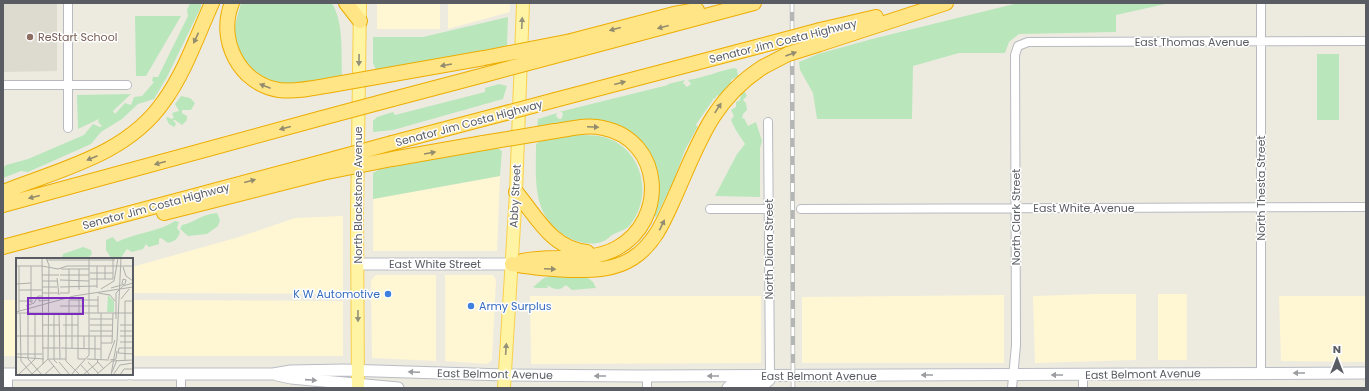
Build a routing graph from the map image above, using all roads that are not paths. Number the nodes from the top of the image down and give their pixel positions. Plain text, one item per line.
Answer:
1 (68, 3) edge
2 (212, 3) edge
3 (232, 3) edge
4 (346, 3) edge
5 (360, 3) edge
6 (523, 3) edge
7 (749, 3) edge
8 (754, 3) edge
9 (937, 3) edge
10 (946, 3) edge
11 (1262, 3) edge
12 (360, 21) junction
13 (1262, 41) junction
14 (1366, 41) edge
15 (571, 46) junction
16 (1018, 46) joint
17 (3, 85) edge
18 (68, 85) junction
19 (127, 85) dead end
20 (768, 122) dead end
21 (68, 128) dead end
22 (322, 167) junction
23 (3, 192) edge
24 (516, 192) junction
25 (3, 205) edge
26 (1261, 207) junction
27 (1366, 207) edge
28 (1016, 208) junction
29 (710, 209) dead end
30 (769, 209) junction
31 (801, 209) dead end
32 (3, 247) edge
33 (610, 252) junction
34 (357, 264) junction
35 (512, 264) junction
36 (358, 370) junction
37 (1261, 373) junction
38 (1366, 373) edge
39 (6, 374) edge
40 (133, 374) edge
41 (181, 374) junction
42 (273, 374) junction
43 (1014, 375) junction
44 (1083, 375) junction
45 (504, 376) junction
46 (647, 376) junction
47 (770, 376) junction
48 (358, 386) edge
49 (8, 388) edge
50 (181, 388) edge
51 (398, 388) edge
52 (504, 388) edge
53 (647, 388) edge
54 (728, 388) edge
55 (1012, 388) edge
56 (1083, 388) edge

1 - 18 street
2 -> 23 highway
15 -> 3 highway, bridge
4 - 12 highway
5 - 12 main road, North Blackstone Avenue
24 -> 6 main road, Abby Street
7 -> 15 highway
8 -> 15 highway
22 -> 9 highway, Senator Jim Costa Highway, bridge
35 -> 10 highway, bridge
11 - 13 street, North Thesta Street
12 -> 34 main road, North Blackstone Avenue
13 - 14 street, East Thomas Avenue
13 - 16 street, East Thomas Avenue
13 - 26 street, North Thesta Street
15 -> 25 highway, bridge
16 - 28 street, North Clark Street
17 - 18 street
18 - 19 street
18 - 21 street
20 - 30 street, North Diana Street
32 -> 22 highway, Senator Jim Costa Highway
22 -> 33 highway, bridge
24 - 33 highway
24 - 35 main road, Abby Street
26 - 27 street, East White Avenue
26 - 28 street, East White Avenue
26 - 37 street, North Thesta Street
28 - 31 street, East White Avenue
28 - 43 street, North Clark Street
29 - 30 street
30 - 47 street, North Diana Street
33 - 35 highway
34 - 35 main road, East White Street
34 -> 36 main road, North Blackstone Avenue
45 -> 35 main road, Abby Street
36 - 42 main road, East Belmont Avenue
45 -> 36 main road, East Belmont Avenue
36 - 48 main road, North Blackstone Avenue
38 -> 37 main road, East Belmont Avenue
37 - 44 main road, East Belmont Avenue
39 - 49 street
40 - 41 main road, East Belmont Avenue
41 - 42 main road, East Belmont Avenue
41 - 50 street
42 -> 48 main road, East Belmont Avenue
44 -> 43 main road, East Belmont Avenue
43 -> 47 main road, East Belmont Avenue
43 - 55 street, North Clark Street
44 - 56 street
46 -> 45 main road, East Belmont Avenue
45 - 52 main road, Abby Street
47 -> 46 main road, East Belmont Avenue
46 - 53 street
47 - 54 main road
48 - 51 main road, East Belmont Avenue

